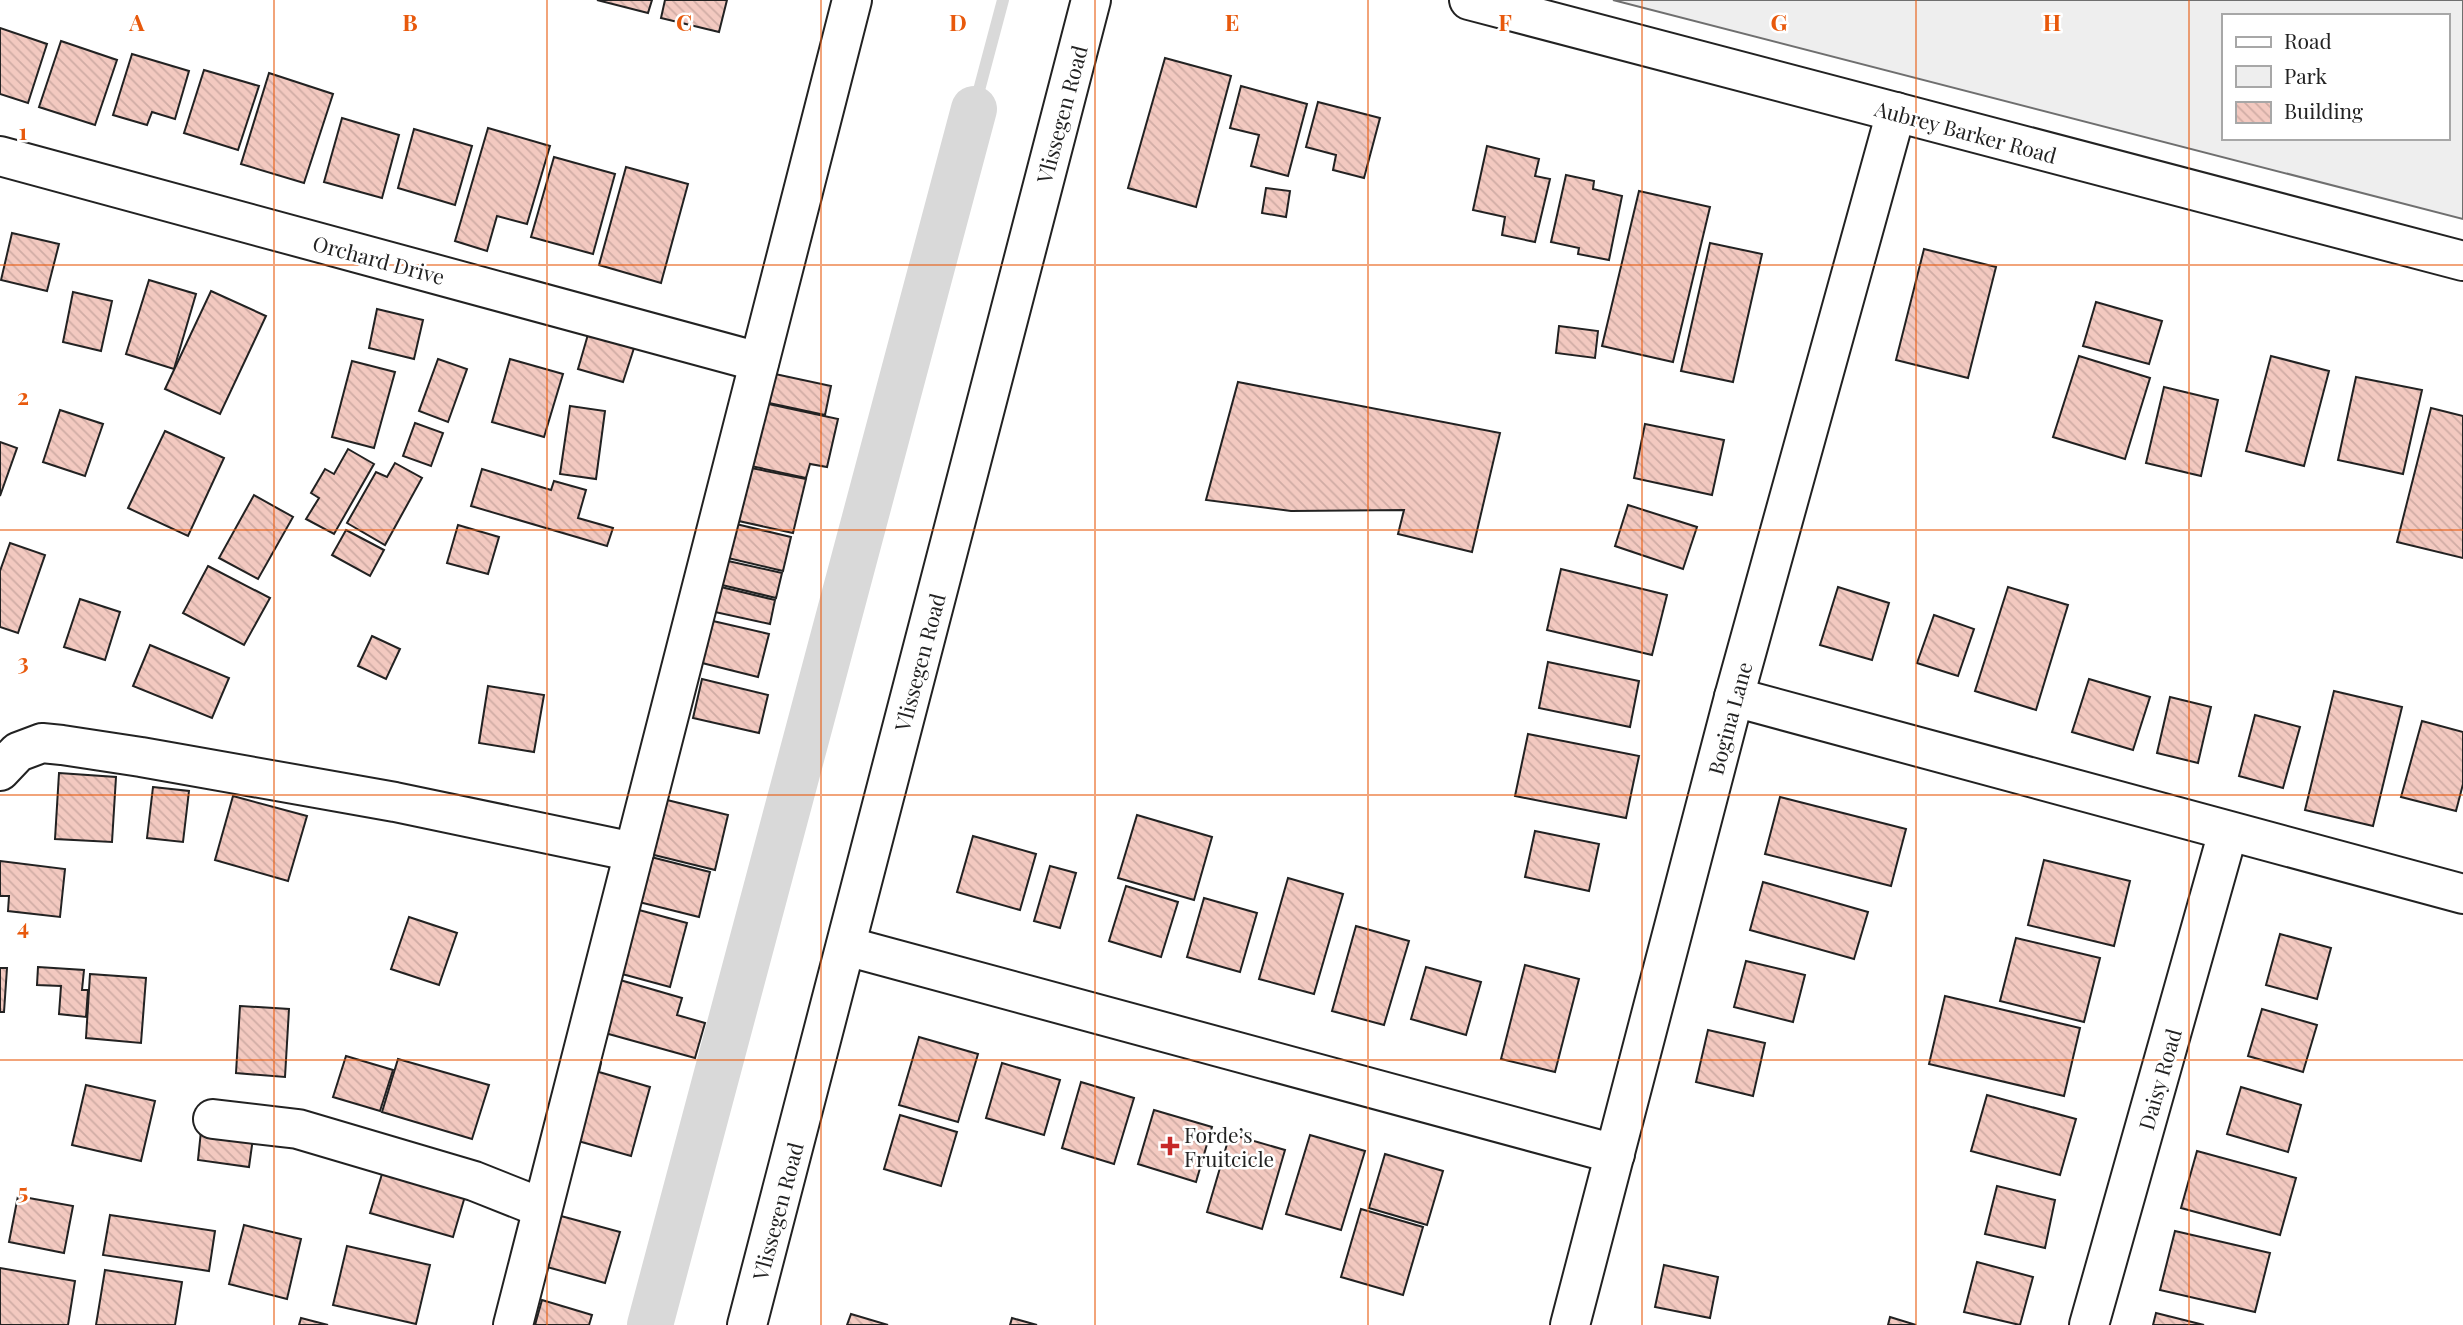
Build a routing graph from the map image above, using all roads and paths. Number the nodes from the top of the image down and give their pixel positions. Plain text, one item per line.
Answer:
1 (852, 0) edge
2 (1091, 0) edge
3 (1469, 0) edge
4 (1896, 112) junction
5 (0, 156) edge
6 (2463, 261) edge
7 (759, 362) junction
8 (1734, 697) junction
9 (0, 771) edge
10 (2228, 832) junction
11 (634, 852) junction
12 (2463, 894) edge
13 (846, 946) junction
14 (213, 1119) dead end
15 (1615, 1154) junction
16 (542, 1208) junction
17 (513, 1325) edge
18 (747, 1325) edge
19 (1570, 1325) edge
20 (2089, 1325) edge

1 - 7 street
2 - 13 street, Vlissegen Road
3 - 4 street, Aubrey Barker Road
4 - 6 street, Aubrey Barker Road
4 - 8 street, Bogina Lane
5 - 7 street, Orchard Drive
7 - 11 street
8 - 10 street
8 - 15 street, Bogina Lane
9 - 11 street
10 - 12 street
10 - 20 street, Daisy Road
11 - 16 street
13 - 15 street
13 - 18 street, Vlissegen Road
14 - 16 street
15 - 19 street, Bogina Lane
16 - 17 street

